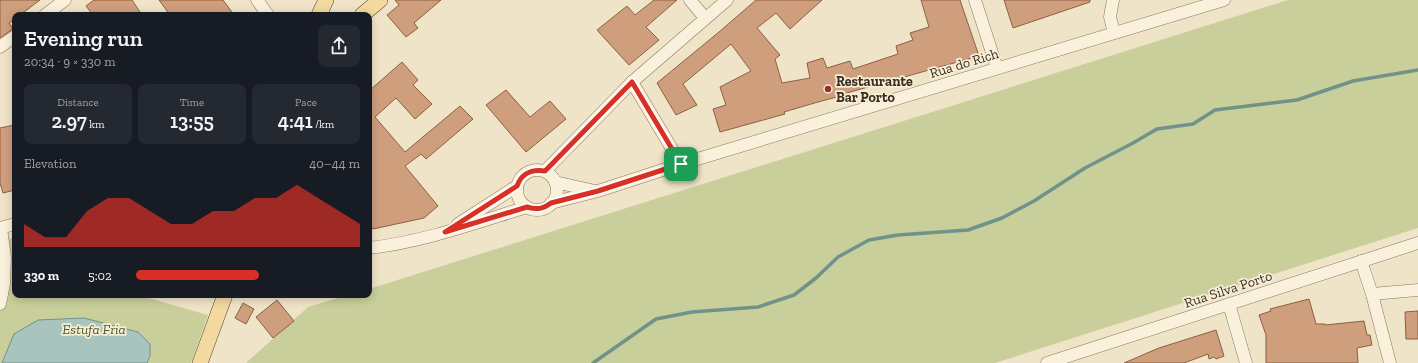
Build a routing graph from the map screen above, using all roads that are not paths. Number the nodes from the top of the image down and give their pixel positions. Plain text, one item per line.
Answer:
1 (65, 0) edge
2 (257, 0) edge
3 (326, 0) edge
4 (690, 0) edge
5 (726, 0) edge
6 (975, 0) edge
7 (1113, 0) edge
8 (1224, 0) edge
9 (376, 1) edge
10 (49, 12) edge
11 (266, 12) edge
12 (320, 12) edge
13 (365, 12) edge
14 (705, 18) junction
15 (1114, 33) junction
16 (12, 38) edge
17 (0, 47) edge
18 (997, 68) junction
19 (632, 82) junction
20 (681, 164) junction
21 (545, 171) junction
22 (555, 182) junction
23 (517, 186) junction
24 (598, 191) junction
25 (551, 203) junction
26 (527, 207) junction
27 (12, 225) edge
28 (0, 228) edge
29 (445, 232) junction
30 (1418, 243) edge
31 (372, 248) edge
32 (1361, 261) junction
33 (1418, 290) edge
34 (1372, 294) junction
35 (224, 298) edge
36 (0, 304) edge
37 (1229, 304) junction
38 (200, 363) edge
39 (1047, 363) edge
40 (1246, 363) edge
41 (1390, 363) edge

1 - 10 street
2 - 11 street
3 - 12 main road
4 - 14 street
5 - 14 street
6 - 18 street
7 - 15 street
8 - 15 street, Rua do Rich
9 - 13 main road
14 - 19 street
15 - 18 street, Rua do Rich
16 - 17 street
18 - 20 street, Rua do Rich
19 - 20 street
19 - 21 street
20 - 24 street, Rua do Rich
21 - 22 street
21 - 23 street
22 - 24 street, Rua do Rich
22 - 25 street
23 - 26 street
23 - 29 street
24 - 25 street, Rua do Rich
25 - 26 street
26 - 29 street
27 - 28 street
28 - 36 street
29 - 31 street
30 - 32 street, Rua Silva Porto
32 - 34 street
32 - 37 street, Rua Silva Porto
33 - 34 street
34 - 41 street
35 - 38 main road
37 - 39 street, Rua Silva Porto
37 - 40 street

